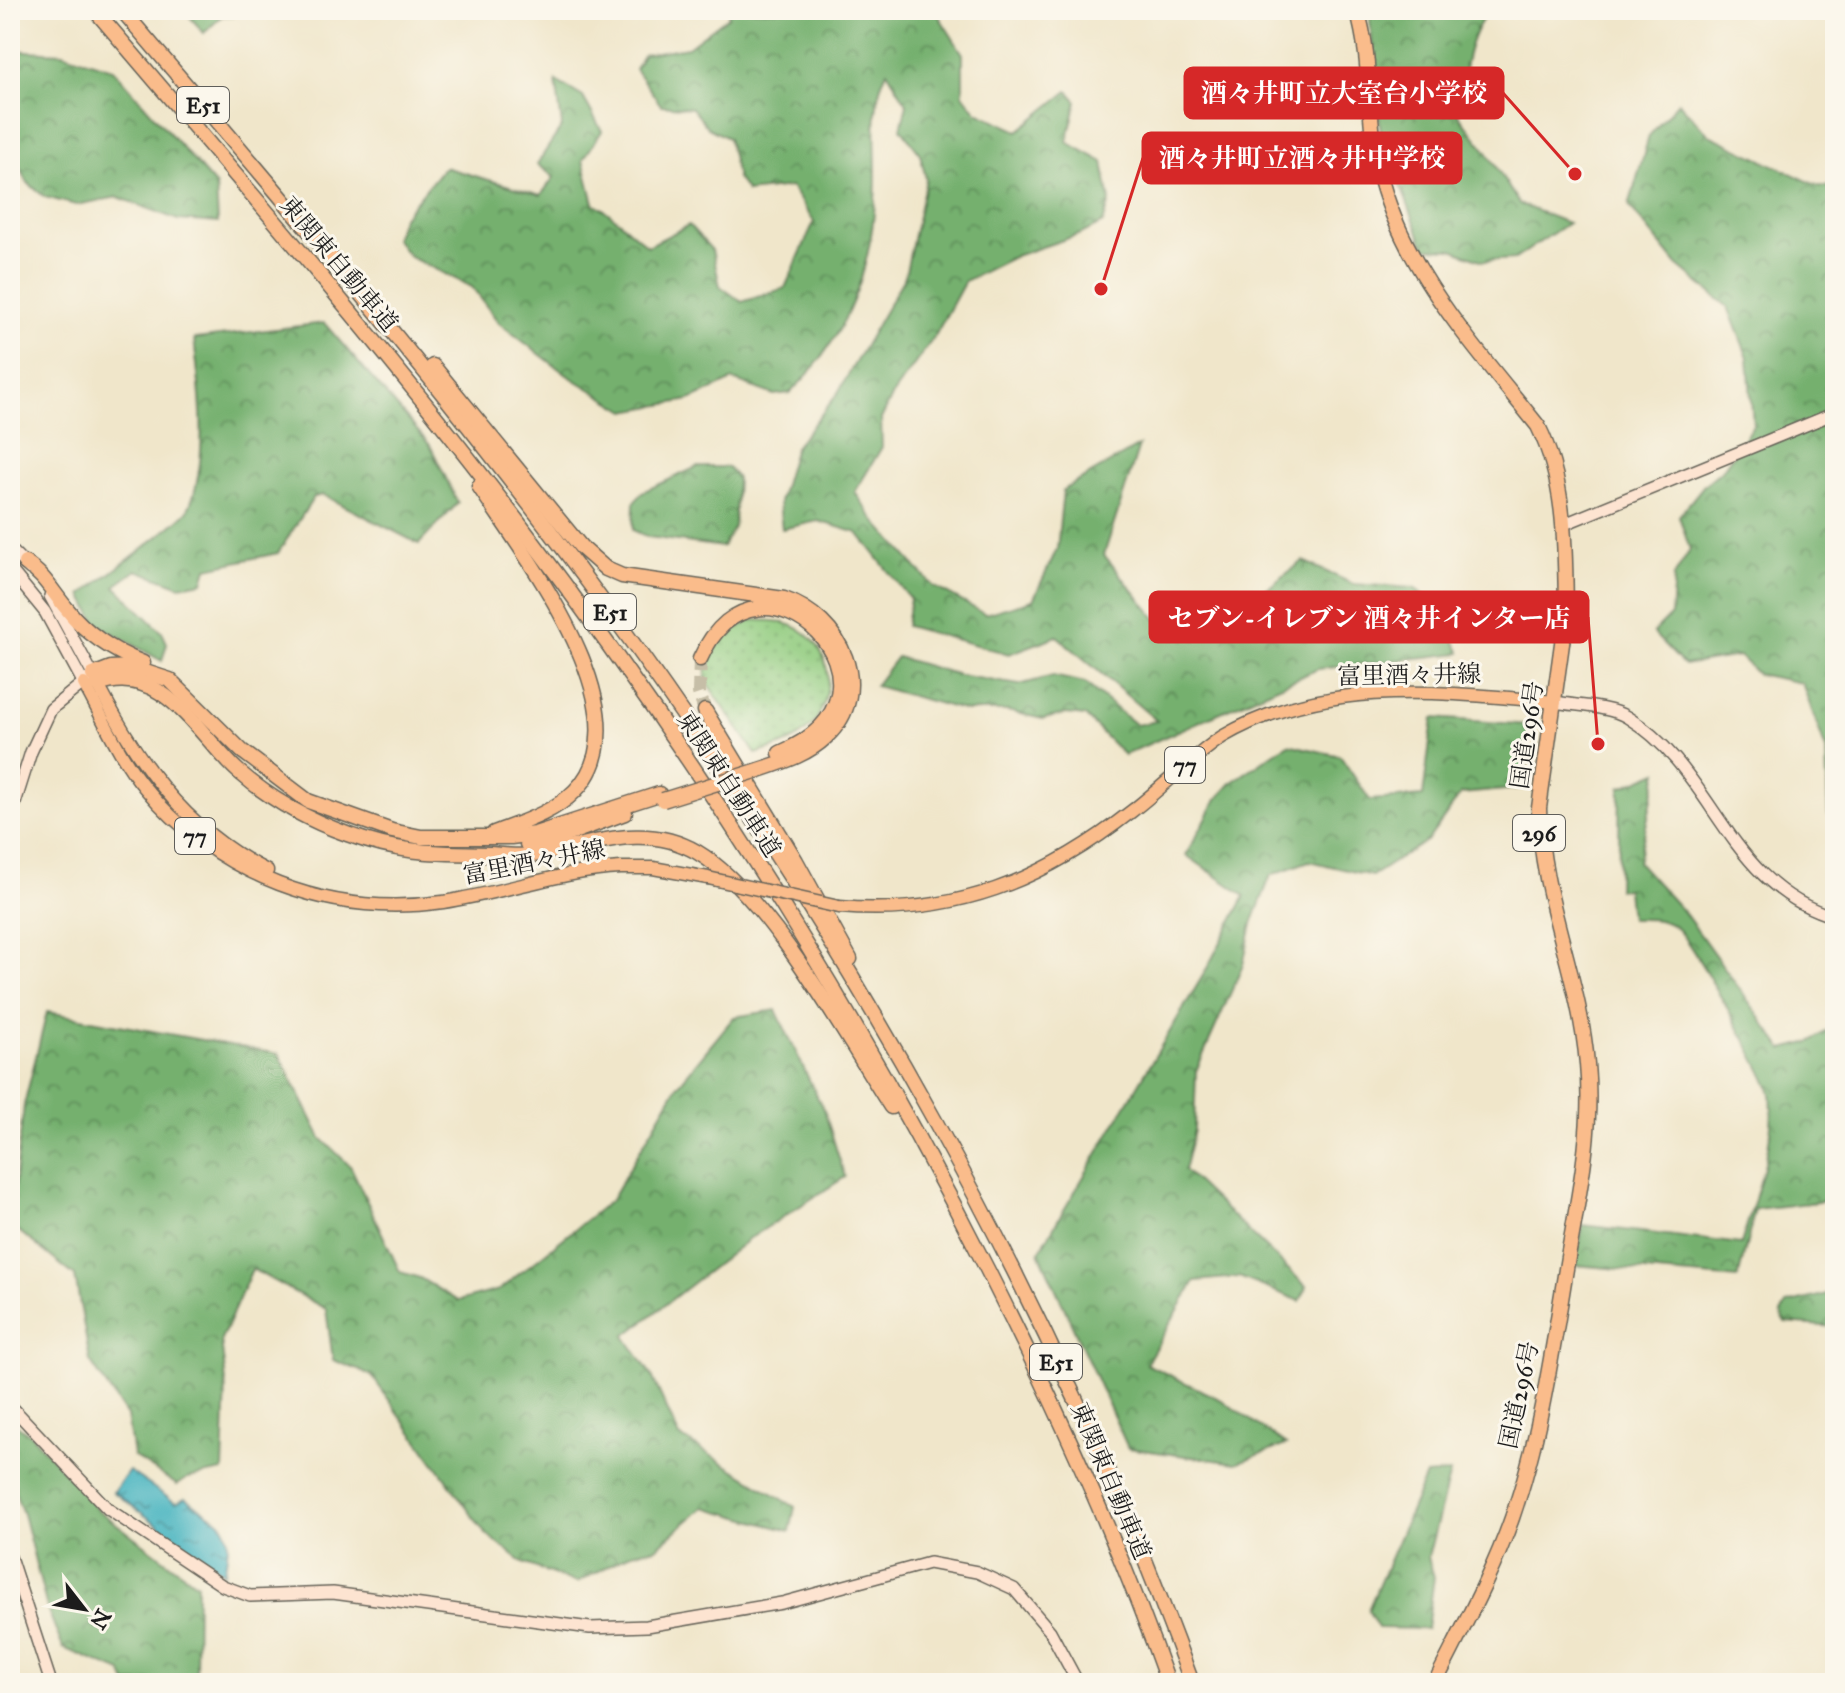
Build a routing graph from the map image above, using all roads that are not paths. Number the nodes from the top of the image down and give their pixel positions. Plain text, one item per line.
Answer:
1 (95, 10) edge
2 (122, 10) edge
3 (1357, 10) edge
4 (285, 200) junction
5 (394, 366) junction
6 (1835, 413) edge
7 (1562, 525) junction
8 (10, 549) edge
9 (25, 563) junction
10 (10, 569) edge
11 (700, 659) tunnel mouth
12 (170, 680) junction
13 (92, 681) junction
14 (1555, 702) junction
15 (705, 711) tunnel mouth
16 (754, 768) junction
17 (661, 797) junction
18 (10, 819) edge
19 (490, 835) junction
20 (489, 854) junction
21 (1835, 917) edge
22 (895, 1053) junction
23 (952, 1201) junction
24 (10, 1405) edge
25 (10, 1557) edge
26 (51, 1683) edge
27 (1078, 1683) edge
28 (1168, 1683) edge
29 (1192, 1683) edge
30 (1435, 1683) edge

1 - 5 highway, 東関東自動車道 / E51
2 - 4 highway, 東関東自動車道 / E51
3 - 7 highway, 国道296号 / 296
4 - 16 highway
4 - 22 highway, 東関東自動車道 / E51
5 - 19 highway
5 - 23 highway, 東関東自動車道 / E51
6 - 7 street
7 - 14 highway, 国道296号 / 296
8 - 9 street
9 - 12 highway
9 - 13 street
10 - 13 street
11 - 16 highway
12 - 13 highway
12 - 19 highway
13 - 14 main road, 富里酒々井線 / 77, bridge
13 - 18 street
13 - 20 highway
14 - 21 street
14 - 30 highway, 国道296号 / 296
15 - 22 highway
16 - 17 highway
17 - 19 highway
17 - 20 highway
20 - 23 highway
22 - 29 highway, 東関東自動車道 / E51
23 - 28 highway, 東関東自動車道 / E51
24 - 27 street
25 - 26 street

